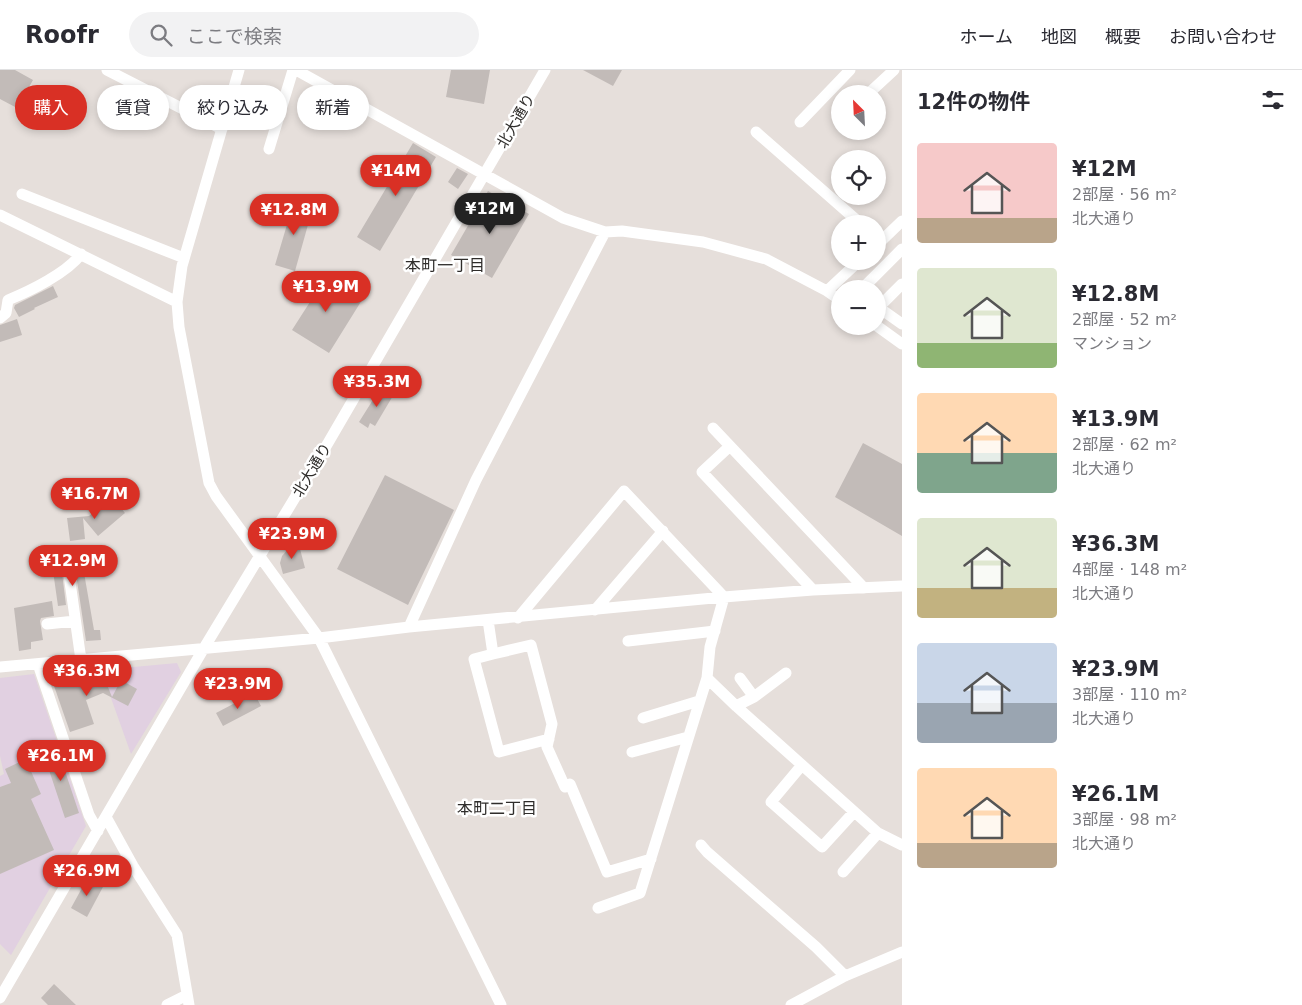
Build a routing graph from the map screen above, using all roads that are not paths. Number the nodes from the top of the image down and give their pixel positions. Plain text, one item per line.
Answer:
1 (107, 70) edge
2 (239, 70) edge
3 (294, 70) edge
4 (545, 70) edge
5 (850, 70) edge
6 (894, 70) edge
7 (235, 85) edge
8 (878, 85) edge
9 (179, 107) edge
10 (800, 122) dead end
11 (222, 130) edge
12 (756, 132) dead end
13 (269, 149) dead end
14 (486, 174) junction
15 (22, 194) dead end
16 (0, 215) edge
17 (851, 215) edge
18 (902, 220) edge
19 (605, 232) junction
20 (886, 235) edge
21 (902, 249) edge
22 (81, 254) junction
23 (184, 258) junction
24 (849, 270) edge
25 (871, 280) edge
26 (902, 284) edge
27 (827, 291) junction
28 (831, 294) edge
29 (886, 300) edge
30 (177, 302) junction
31 (886, 313) edge
32 (0, 318) edge
33 (901, 321) edge
34 (886, 333) edge
35 (890, 336) junction
36 (902, 344) edge
37 (713, 428) dead end
38 (730, 446) junction
39 (662, 532) junction
40 (261, 556) junction
41 (69, 575) dead end
42 (902, 586) edge
43 (864, 588) junction
44 (813, 590) junction
45 (724, 597) junction
46 (596, 610) junction
47 (518, 618) junction
48 (488, 620) junction
49 (75, 621) junction
50 (47, 624) dead end
51 (409, 627) junction
52 (715, 631) junction
53 (320, 638) junction
54 (628, 641) dead end
55 (204, 648) junction
56 (493, 654) junction
57 (81, 660) junction
58 (38, 664) junction
59 (0, 667) edge
60 (786, 673) dead end
61 (707, 678) junction
62 (740, 678) dead end
63 (754, 697) junction
64 (699, 701) junction
65 (736, 706) junction
66 (643, 718) dead end
67 (688, 737) junction
68 (549, 739) junction
69 (632, 752) dead end
70 (802, 765) junction
71 (854, 812) junction
72 (106, 817) junction
73 (98, 831) junction
74 (878, 834) junction
75 (701, 845) dead end
76 (902, 845) edge
77 (650, 859) junction
78 (843, 872) dead end
79 (598, 908) dead end
80 (902, 952) edge
81 (845, 976) junction
82 (0, 998) edge
83 (188, 1000) edge
84 (167, 1005) edge
85 (501, 1005) edge
86 (791, 1005) edge

1 - 9 street
2 - 7 street
3 - 13 street
3 - 14 street
4 - 14 street, 北大通り
5 - 10 street
6 - 8 street
11 - 23 street
12 - 17 street
14 - 19 street
14 - 40 street, 北大通り
15 - 23 street
16 - 22 street
18 - 20 street
19 - 27 street
19 - 51 street
21 - 25 street
22 - 30 street
22 - 32 street
23 - 30 street
24 - 27 street
26 - 29 street
27 - 28 street
30 - 40 street
31 - 33 street
33 - 35 street
34 - 35 street
35 - 36 street
37 - 38 street
38 - 43 street
38 - 44 street
39 - 45 street
39 - 46 street
39 - 47 street
40 - 53 street
40 - 55 street, 北大通り
41 - 49 street
42 - 43 street
43 - 44 street
44 - 45 street
45 - 46 street
45 - 52 street
46 - 47 street
47 - 48 street
48 - 51 street
48 - 56 street
49 - 50 street
49 - 57 street
51 - 53 street
52 - 54 street
52 - 61 street
53 - 55 street
53 - 85 street
55 - 57 street
55 - 72 street, 北大通り
56 - 68 street
56 - 68 street
57 - 58 street
58 - 59 street
58 - 73 street
60 - 63 street
61 - 64 street
61 - 65 street
62 - 63 street
63 - 65 street
64 - 66 street
64 - 67 street
65 - 70 street
67 - 69 street
67 - 77 street
68 - 77 street
70 - 71 street
70 - 71 street
71 - 74 street
72 - 73 street, 北大通り
72 - 83 street
73 - 82 street, 北大通り
74 - 76 street
74 - 78 street
75 - 81 street
77 - 79 street
80 - 81 street
81 - 86 street
83 - 84 street

